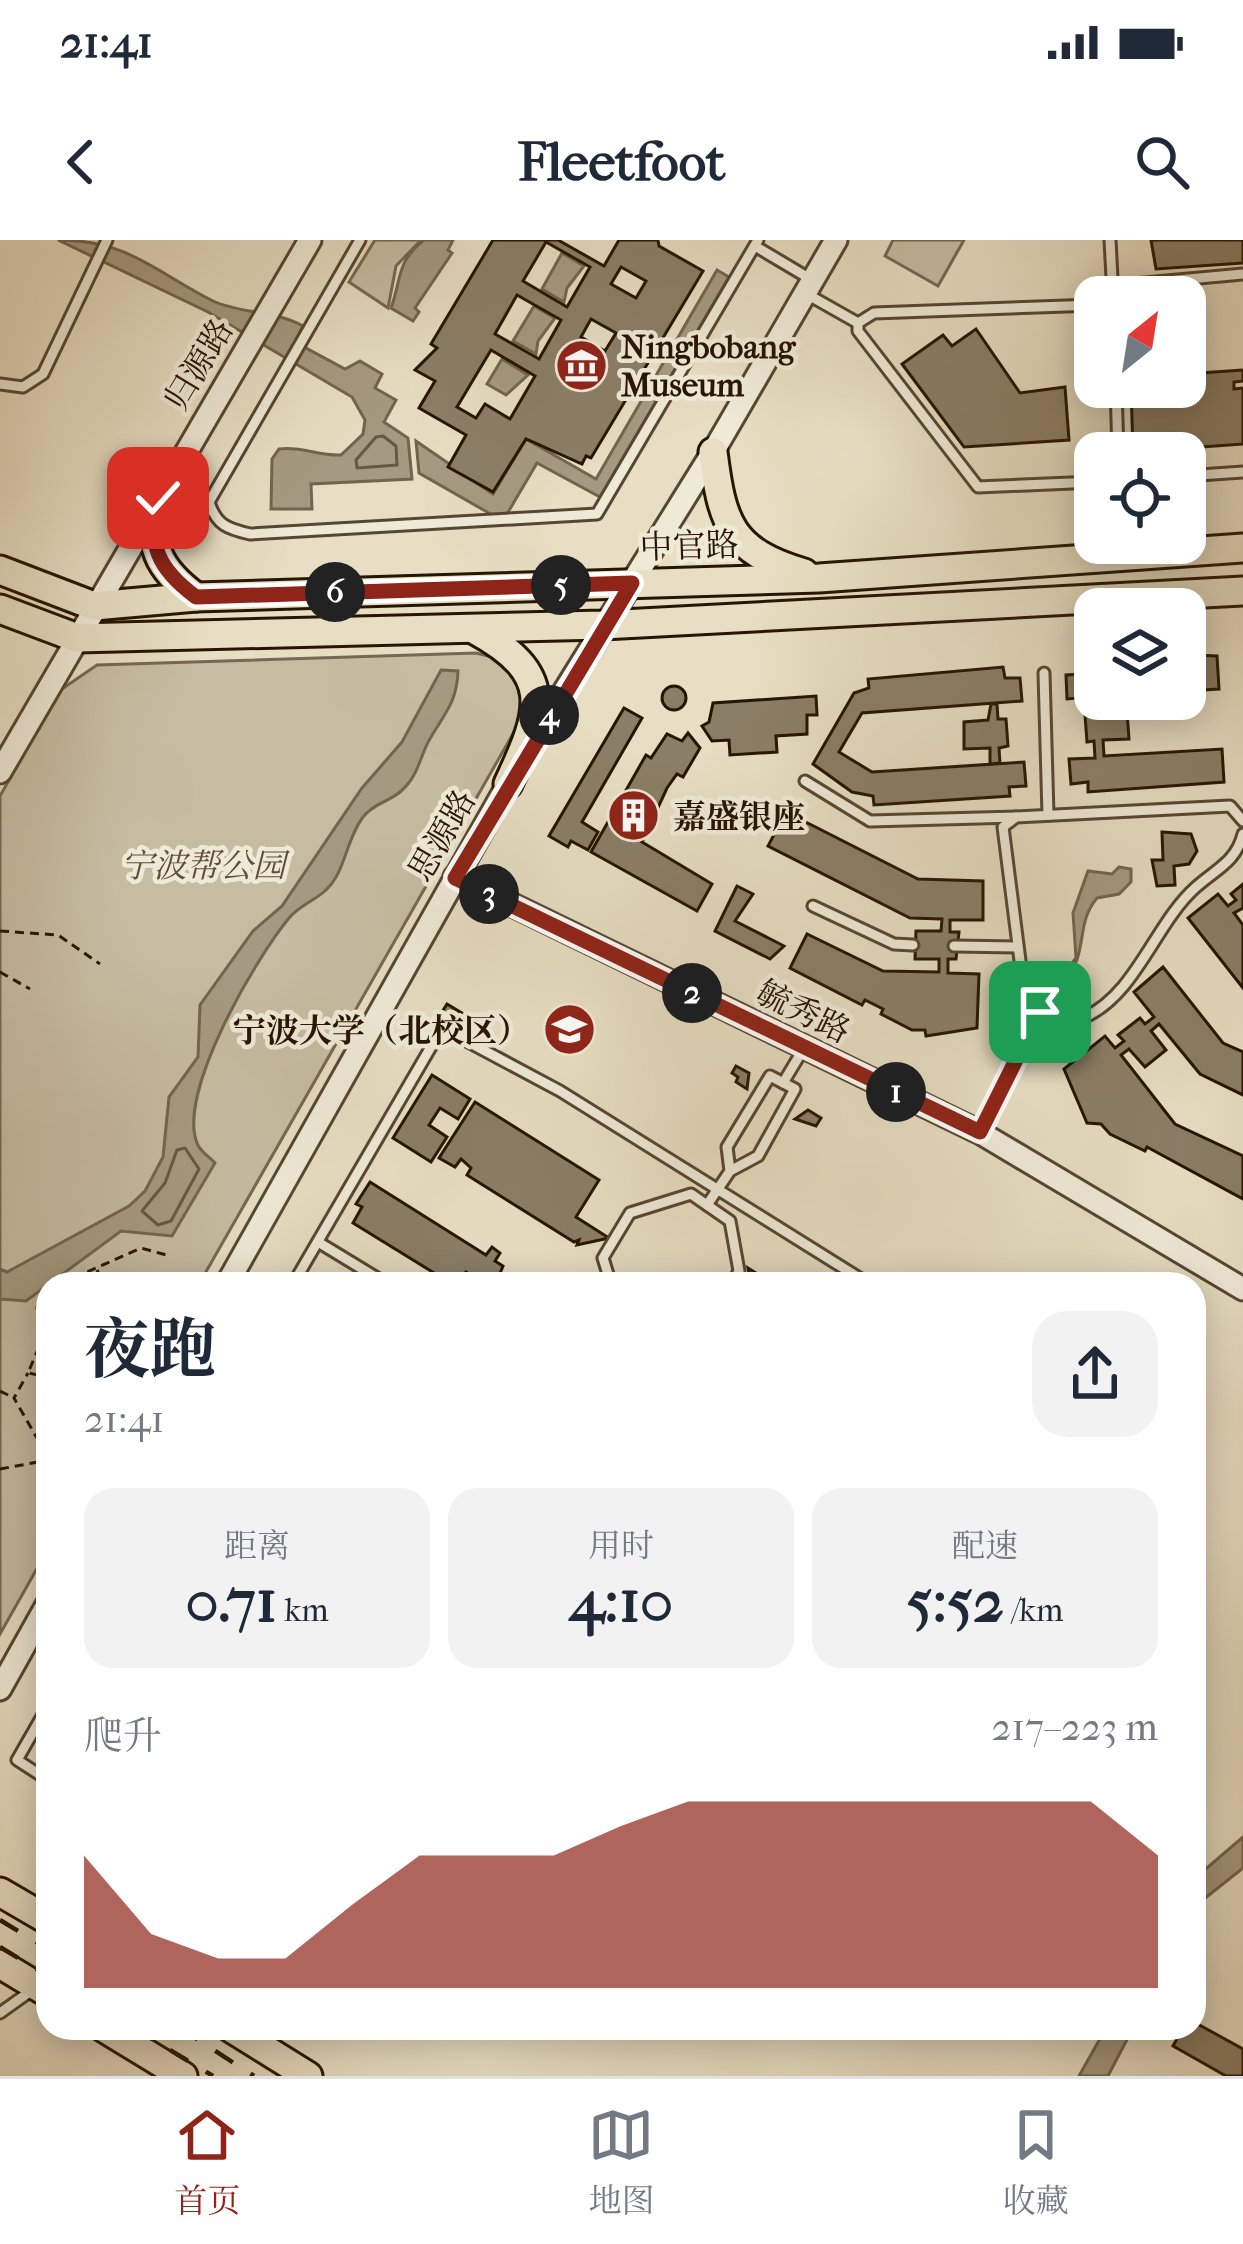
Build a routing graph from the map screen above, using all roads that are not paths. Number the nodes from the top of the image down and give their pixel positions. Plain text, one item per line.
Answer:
1 (107, 240) edge
2 (310, 240) edge
3 (360, 240) edge
4 (836, 240) edge
5 (1110, 240) edge
6 (756, 243) edge
7 (1243, 274) edge
8 (1111, 276) edge
9 (1206, 279) edge
10 (809, 286) junction
11 (1074, 306) edge
12 (858, 323) junction
13 (0, 384) edge
14 (713, 452) junction
15 (1243, 472) edge
16 (1206, 475) edge
17 (1074, 483) edge
18 (158, 498) junction
19 (1243, 548) edge
20 (0, 570) edge
21 (819, 578) junction
22 (632, 583) junction
23 (1243, 591) edge
24 (196, 597) junction
25 (94, 606) junction
26 (0, 609) edge
27 (603, 625) junction
28 (472, 627) junction
29 (76, 638) junction
30 (1044, 673) dead end
31 (0, 772) edge
32 (805, 781) dead end
33 (508, 784) junction
34 (1230, 806) junction
35 (1243, 806) edge
36 (1048, 814) junction
37 (1016, 817) junction
38 (1243, 821) edge
39 (1243, 834) edge
40 (455, 878) junction
41 (813, 906) dead end
42 (913, 945) dead end
43 (953, 946) dead end
44 (1017, 947) junction
45 (1040, 1012) junction
46 (804, 1048) junction
47 (783, 1083) junction
48 (980, 1132) junction
49 (730, 1171) junction
50 (717, 1190) junction
51 (706, 1205) junction
52 (317, 1242) junction
53 (234, 1272) edge
54 (300, 1272) edge
55 (367, 1272) edge
56 (607, 1272) edge
57 (739, 1272) edge
58 (850, 1272) edge
59 (1243, 1289) edge
60 (36, 1624) edge
61 (0, 1689) edge
62 (36, 1726) edge
63 (36, 1772) edge
64 (0, 1892) edge
65 (36, 1913) edge
66 (0, 1964) edge
67 (36, 1986) edge
68 (36, 1993) edge
69 (0, 2013) edge
70 (124, 2040) edge
71 (254, 2040) edge
72 (183, 2076) edge
73 (308, 2076) edge

1 - 13 lane
2 - 18 street, 归源路
3 - 6 lane
4 - 10 street, 思源路
5 - 8 lane
6 - 10 lane
7 - 9 lane
10 - 12 lane
10 - 14 street, 思源路
11 - 12 lane
12 - 17 lane
14 - 21 main road
14 - 22 street, 思源路
15 - 16 lane
18 - 24 main road
18 - 25 street, 归源路
19 - 21 main road, 中官路
20 - 25 main road, 中官路
21 - 22 main road, 中官路
22 - 24 main road, 中官路
22 - 27 street, 思源路
23 - 27 main road
24 - 25 main road, 中官路
25 - 29 street, 归源路
26 - 29 main road
27 - 28 main road
27 - 33 street, 思源路
28 - 29 main road
28 - 33 main road
29 - 31 street, 归源路
30 - 36 lane
32 - 37 lane
33 - 40 street, 思源路
34 - 35 lane
34 - 36 lane
34 - 38 lane
36 - 37 lane
37 - 44 lane
39 - 45 lane
40 - 46 street, 毓秀路
40 - 53 street, 思源路
41 - 42 lane
43 - 44 lane
44 - 45 lane
45 - 48 lane
46 - 47 lane
46 - 48 street, 毓秀路
47 - 49 lane
47 - 49 lane
48 - 59 street, 毓秀路
49 - 50 lane
50 - 51 lane
50 - 52 lane
50 - 58 lane
51 - 56 lane
51 - 57 lane
52 - 54 lane
52 - 55 lane
60 - 61 street
62 - 63 lane
64 - 65 main road
66 - 67 main road
68 - 69 lane
70 - 72 main road
71 - 73 main road

